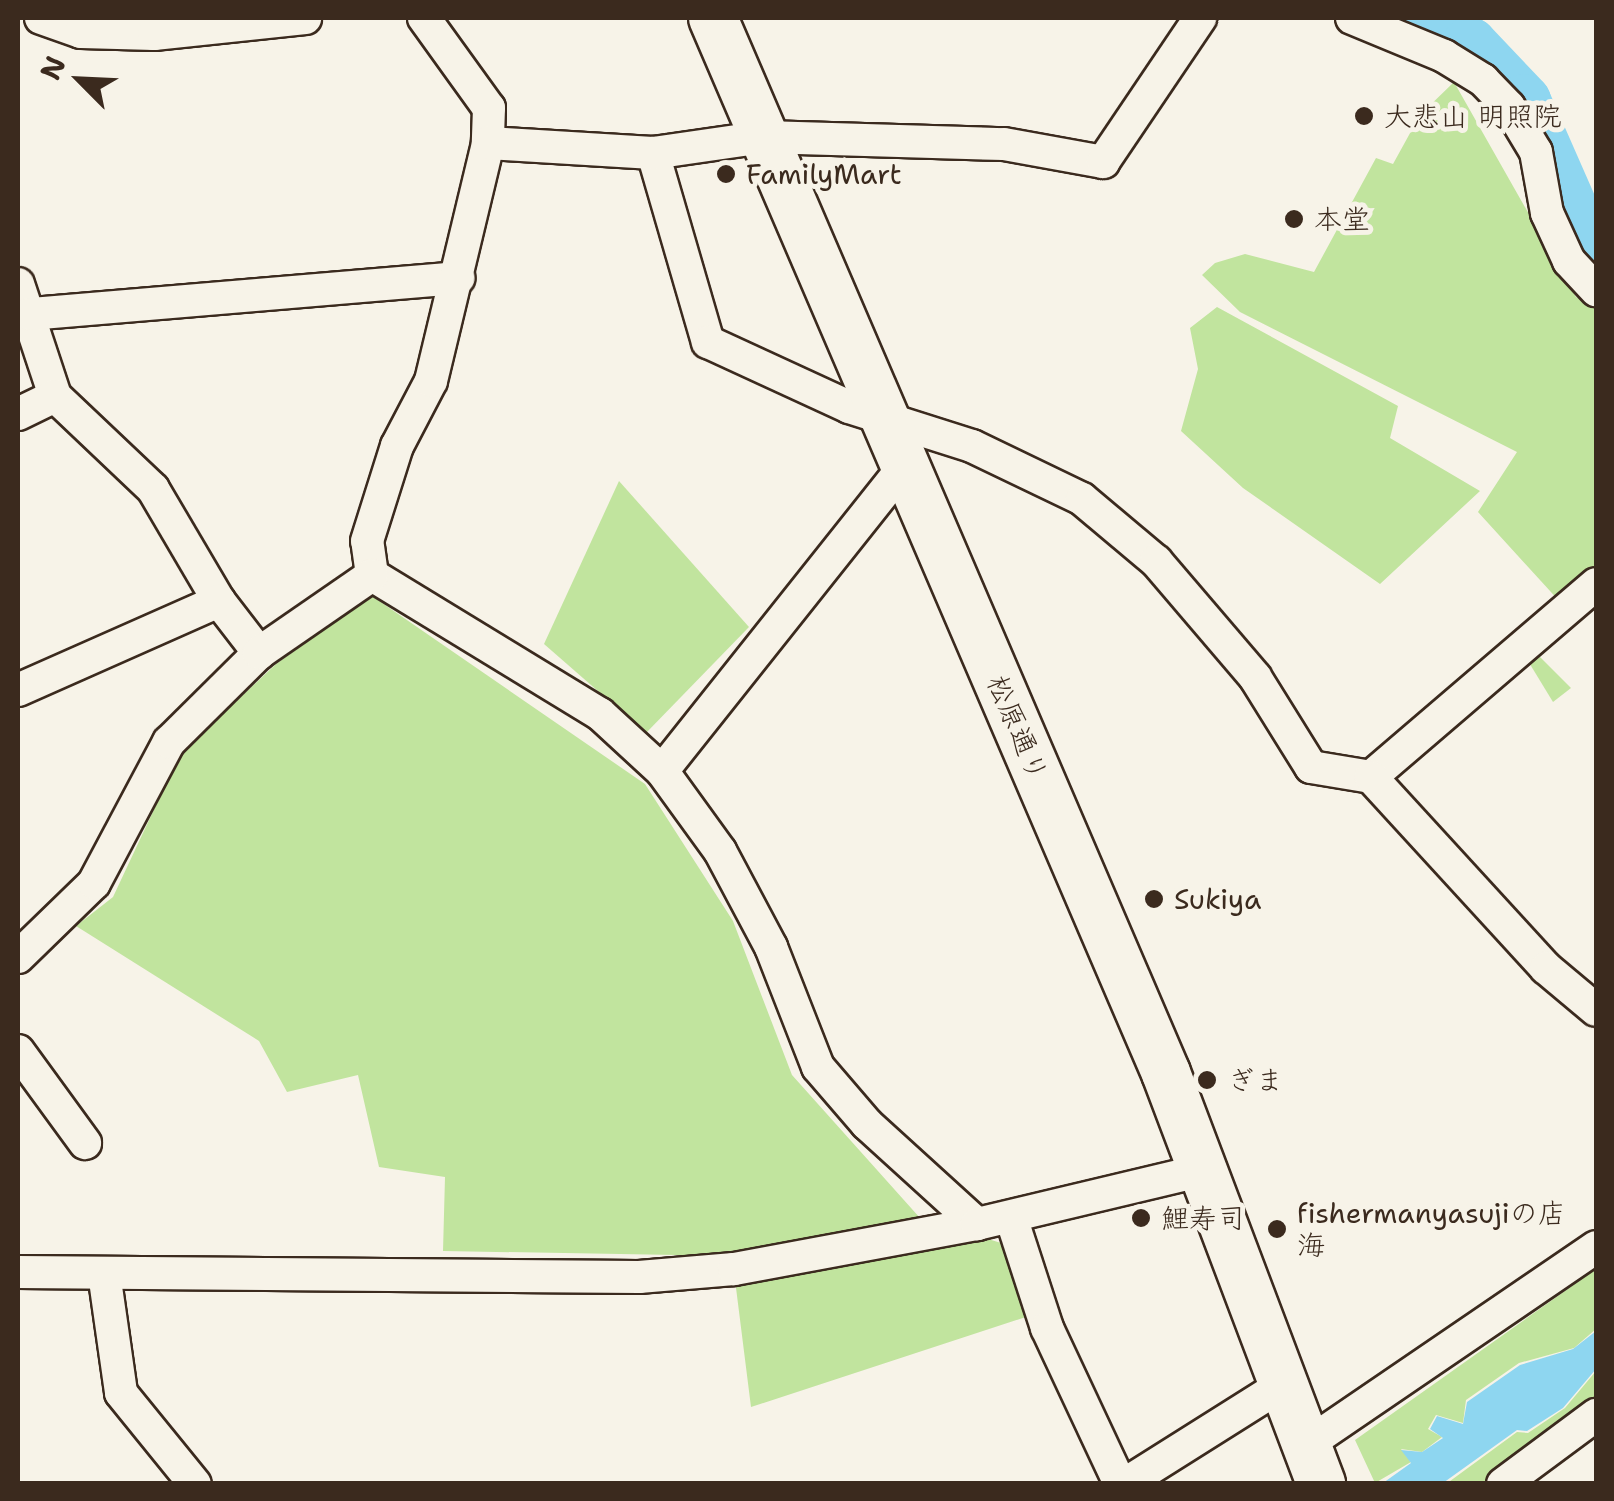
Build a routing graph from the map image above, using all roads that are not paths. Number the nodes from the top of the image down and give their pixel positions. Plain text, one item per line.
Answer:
1 (41, 18) edge
2 (305, 18) edge
3 (422, 18) edge
4 (714, 18) edge
5 (1200, 18) edge
6 (1352, 18) edge
7 (1403, 25) edge
8 (764, 137) junction
9 (488, 144) junction
10 (653, 153) junction
11 (458, 278) junction
12 (1596, 290) edge
13 (24, 299) edge
14 (55, 396) junction
15 (18, 414) edge
16 (884, 419) junction
17 (905, 466) junction
18 (372, 575) junction
19 (1596, 584) edge
20 (219, 601) junction
21 (259, 653) junction
22 (18, 690) edge
23 (662, 771) junction
24 (1371, 777) junction
25 (18, 957) edge
26 (1596, 1010) edge
27 (18, 1050) edge
28 (86, 1143) dead end
29 (1200, 1171) junction
30 (1010, 1217) junction
31 (977, 1224) junction
32 (1596, 1247) edge
33 (18, 1272) edge
34 (104, 1272) junction
35 (1279, 1388) junction
36 (1596, 1415) edge
37 (1312, 1464) edge
38 (195, 1484) edge
39 (1122, 1484) edge
40 (1502, 1484) edge

1 - 2 street
3 - 9 street
4 - 8 main road, 松原通り
5 - 8 street
6 - 7 street
7 - 12 street
8 - 10 street
8 - 16 main road, 松原通り
9 - 10 street
9 - 11 street
10 - 16 street
11 - 13 street
11 - 18 street
13 - 14 street
14 - 15 street
14 - 20 street
16 - 17 main road, 松原通り
16 - 24 street
17 - 23 street
17 - 29 main road, 松原通り
18 - 21 street
18 - 23 street
19 - 24 street
20 - 21 street
20 - 22 street
21 - 25 street
23 - 31 street
24 - 26 street
27 - 28 street
29 - 30 street
29 - 35 main road, 松原通り
30 - 31 street
30 - 39 street
31 - 34 street
32 - 37 street
33 - 34 street
34 - 38 street
35 - 37 main road, 松原通り
35 - 39 street
36 - 40 street

